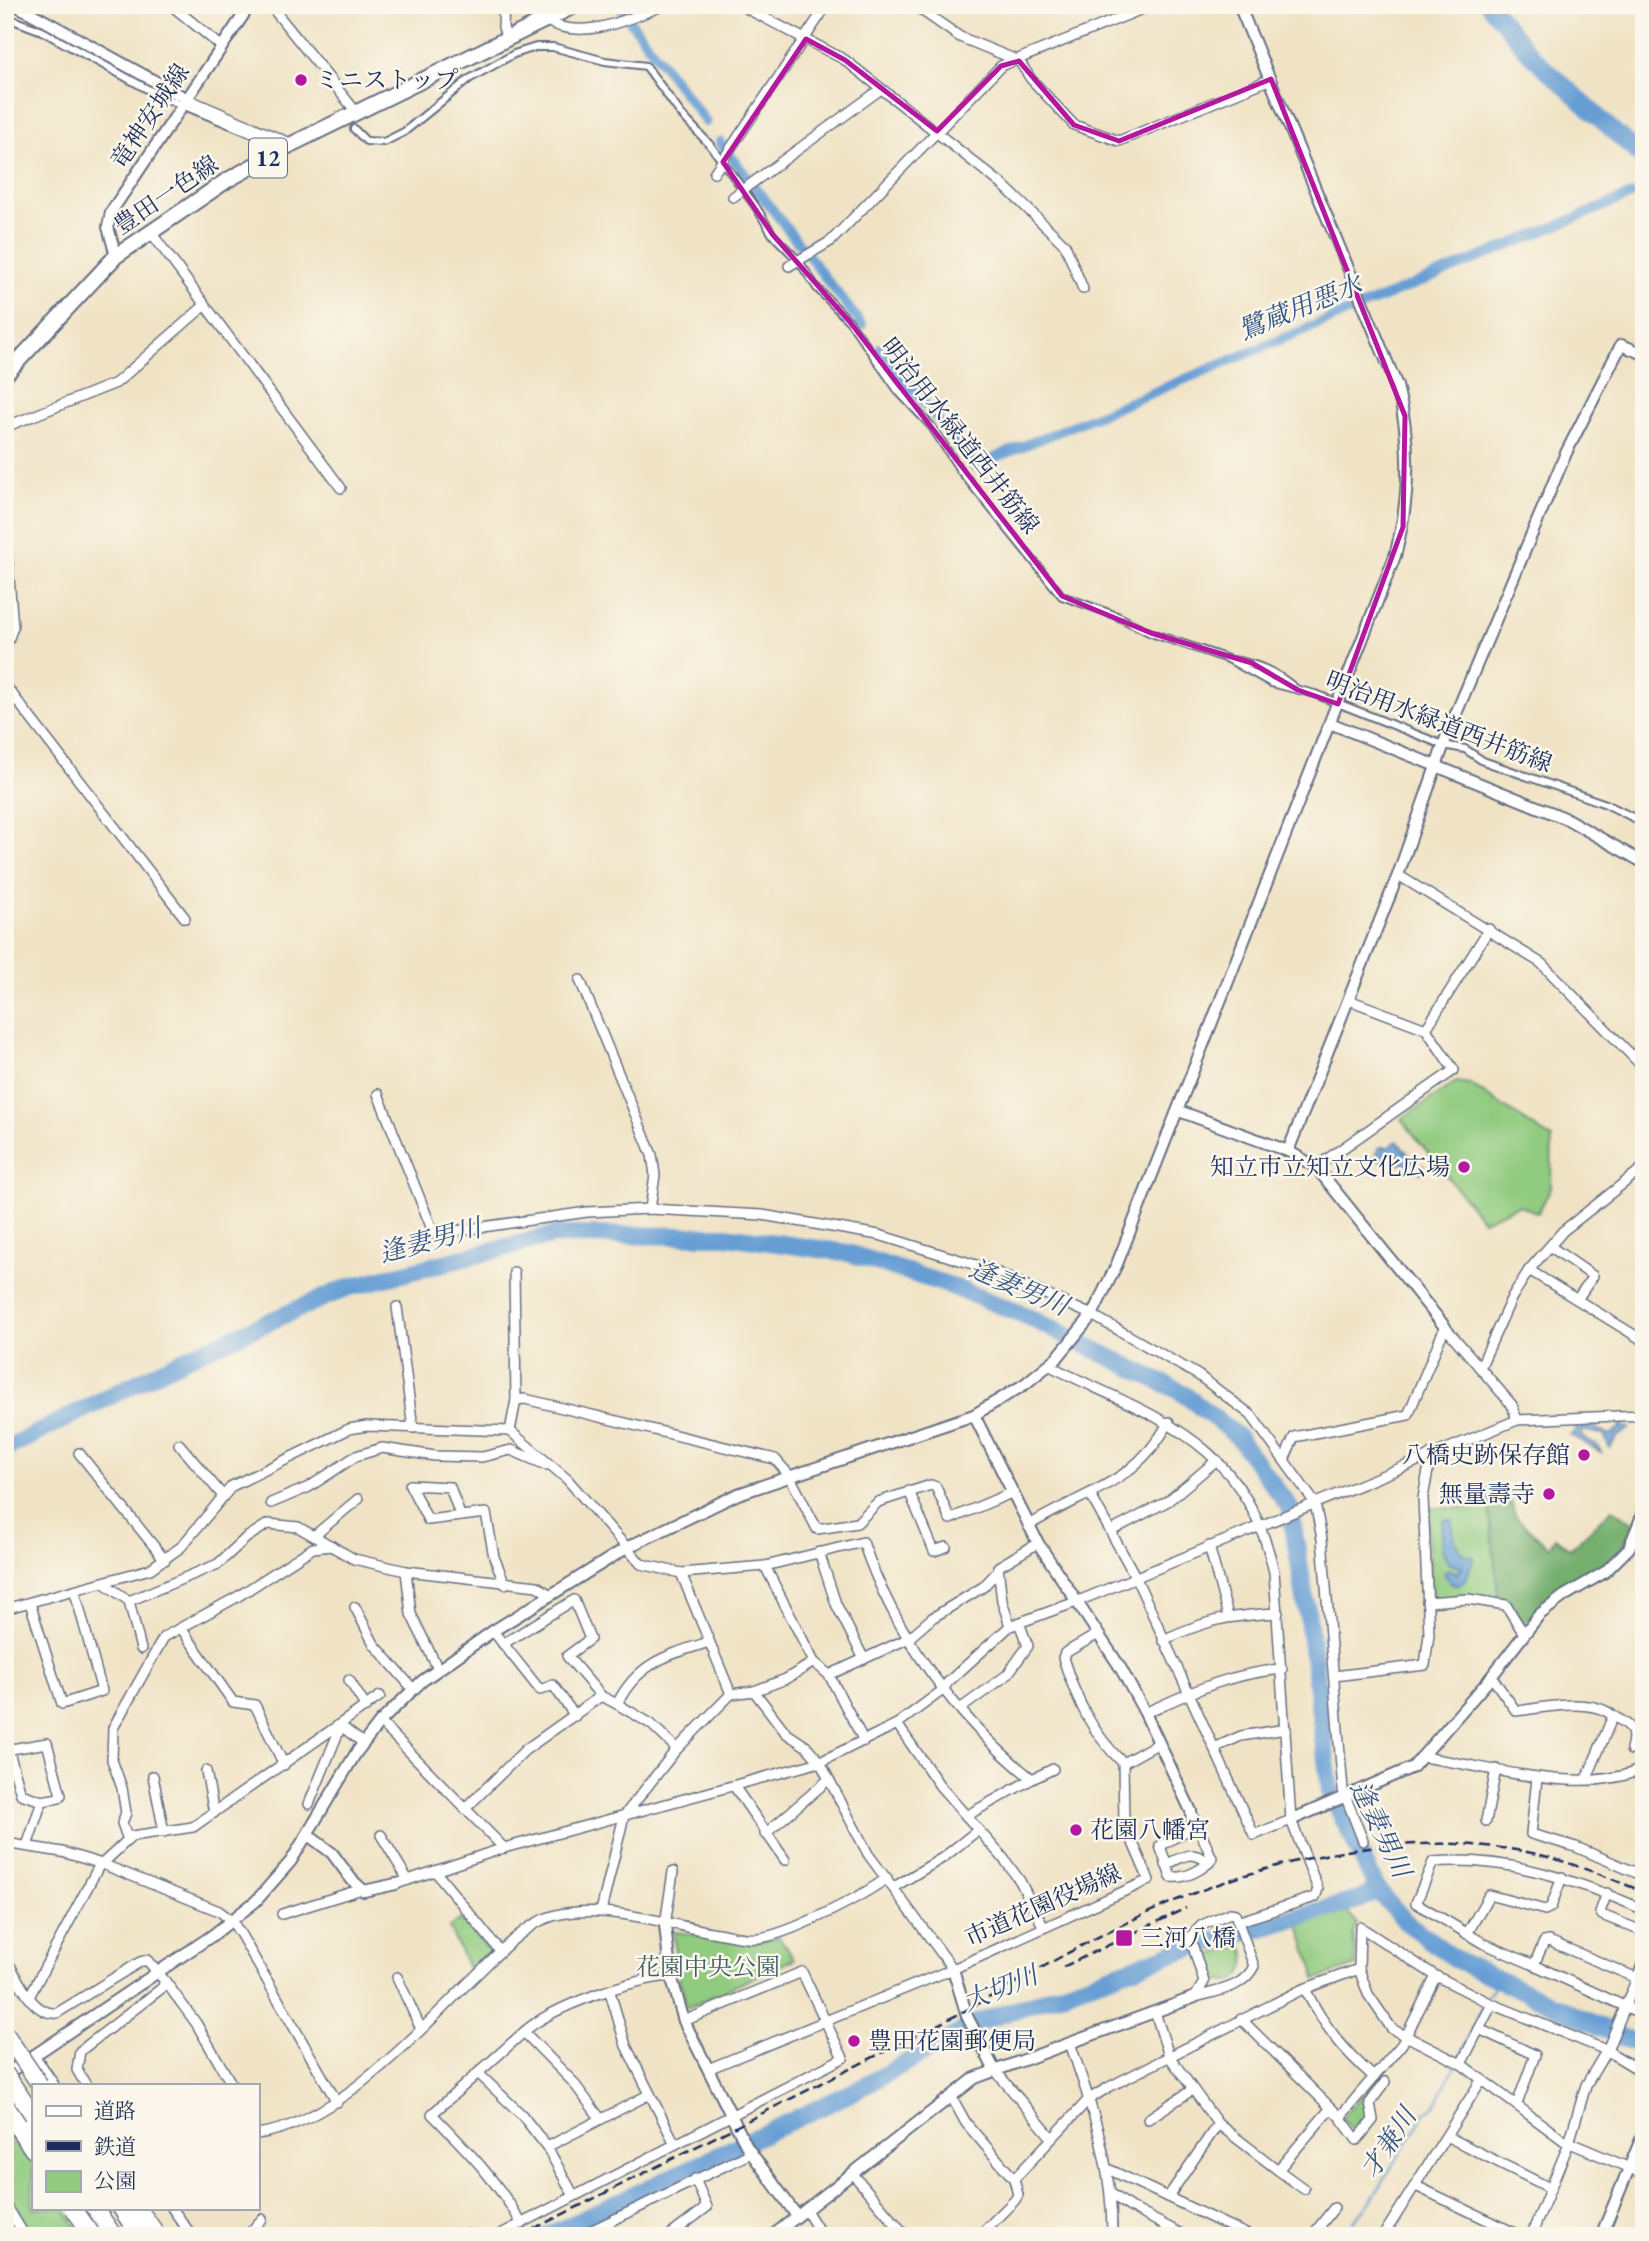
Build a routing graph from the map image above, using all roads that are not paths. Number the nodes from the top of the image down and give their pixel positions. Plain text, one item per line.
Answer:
1 (16, 5) edge
2 (171, 5) edge
3 (250, 5) edge
4 (270, 5) edge
5 (504, 5) edge
6 (576, 5) edge
7 (664, 5) edge
8 (740, 5) edge
9 (827, 5) edge
10 (914, 5) edge
11 (1152, 5) edge
12 (1239, 5) edge
13 (5, 17) edge
14 (545, 20) junction
15 (806, 39) junction
16 (507, 40) junction
17 (221, 46) junction
18 (1019, 61) junction
19 (1271, 79) junction
20 (881, 89) junction
21 (184, 102) junction
22 (357, 113) junction
23 (354, 129) dead end
24 (937, 131) junction
25 (272, 142) dead end
26 (292, 144) junction
27 (724, 161) junction
28 (714, 173) dead end
29 (733, 197) dead end
30 (150, 231) junction
31 (116, 256) junction
32 (804, 256) junction
33 (789, 266) dead end
34 (1083, 289) dead end
35 (204, 306) junction
36 (1644, 354) edge
37 (5, 375) edge
38 (5, 427) edge
39 (341, 488) dead end
40 (5, 529) edge
41 (5, 649) edge
42 (1228, 659) junction
43 (5, 685) edge
44 (1298, 690) junction
45 (1338, 704) junction
46 (1331, 723) junction
47 (1443, 746) junction
48 (1436, 766) junction
49 (1644, 823) edge
50 (1644, 863) edge
51 (1398, 875) junction
52 (185, 918) dead end
53 (1489, 929) junction
54 (580, 980) dead end
55 (1349, 1000) junction
56 (1426, 1029) junction
57 (1644, 1068) edge
58 (378, 1094) dead end
59 (1179, 1111) junction
60 (1288, 1151) junction
61 (1316, 1167) junction
62 (1644, 1167) edge
63 (650, 1209) junction
64 (1551, 1247) junction
65 (1530, 1270) junction
66 (514, 1272) dead end
67 (1578, 1298) junction
68 (397, 1307) dead end
69 (1089, 1319) junction
70 (1445, 1327) junction
71 (1644, 1341) edge
72 (1052, 1362) junction
73 (1480, 1368) junction
74 (516, 1400) junction
75 (974, 1415) junction
76 (1644, 1415) edge
77 (1517, 1420) junction
78 (1169, 1422) junction
79 (413, 1428) junction
80 (510, 1431) junction
81 (179, 1444) dead end
82 (79, 1453) dead end
83 (1431, 1454) junction
84 (1285, 1458) junction
85 (1217, 1460) junction
86 (557, 1470) junction
87 (789, 1475) junction
88 (909, 1491) junction
89 (1011, 1493) junction
90 (1090, 1494) junction
91 (223, 1496) junction
92 (358, 1499) dead end
93 (271, 1503) dead end
94 (1312, 1504) junction
95 (1644, 1511) edge
96 (460, 1515) junction
97 (857, 1523) junction
98 (1028, 1526) junction
99 (1260, 1526) junction
100 (1111, 1531) junction
101 (316, 1535) junction
102 (863, 1542) junction
103 (1038, 1543) junction
104 (334, 1546) junction
105 (1209, 1546) junction
106 (628, 1547) junction
107 (946, 1548) dead end
108 (819, 1552) junction
109 (165, 1560) junction
110 (765, 1566) junction
111 (406, 1571) junction
112 (996, 1572) junction
113 (681, 1573) junction
114 (1135, 1576) junction
115 (104, 1583) junction
116 (505, 1584) junction
117 (75, 1592) junction
118 (549, 1594) junction
119 (129, 1601) junction
120 (1076, 1602) junction
121 (1427, 1602) junction
122 (30, 1604) junction
123 (355, 1607) dead end
124 (5, 1609) edge
125 (1278, 1613) junction
126 (1228, 1616) junction
127 (1014, 1625) junction
128 (181, 1628) junction
129 (493, 1631) junction
130 (1098, 1634) junction
131 (1524, 1634) junction
132 (909, 1638) junction
133 (1163, 1640) junction
134 (709, 1642) junction
135 (503, 1644) junction
136 (141, 1649) dead end
137 (864, 1660) junction
138 (814, 1662) junction
139 (1282, 1668) junction
140 (438, 1669) junction
141 (829, 1675) junction
142 (1334, 1676) junction
143 (1492, 1676) junction
144 (349, 1680) dead end
145 (412, 1689) junction
146 (943, 1690) junction
147 (754, 1691) junction
148 (732, 1694) junction
149 (1188, 1694) junction
150 (380, 1696) dead end
151 (602, 1697) junction
152 (617, 1704) junction
153 (366, 1707) junction
154 (960, 1709) junction
155 (1145, 1713) junction
156 (575, 1716) junction
157 (1613, 1716) junction
158 (380, 1721) junction
159 (897, 1724) junction
160 (341, 1726) junction
161 (1286, 1729) junction
162 (864, 1741) junction
163 (363, 1742) junction
164 (1159, 1743) junction
165 (1214, 1748) junction
166 (677, 1749) junction
167 (1631, 1750) dead end
168 (1421, 1757) junction
169 (820, 1762) junction
170 (1123, 1763) junction
171 (284, 1765) junction
172 (1053, 1769) dead end
173 (1496, 1769) junction
174 (1640, 1769) edge
175 (206, 1771) dead end
176 (153, 1776) dead end
177 (1537, 1778) junction
178 (1032, 1779) junction
179 (1587, 1779) junction
180 (828, 1780) junction
181 (1644, 1784) edge
182 (734, 1786) junction
183 (1344, 1798) junction
184 (42, 1801) junction
185 (309, 1804) dead end
186 (465, 1809) junction
187 (1191, 1811) junction
188 (214, 1813) junction
189 (624, 1816) junction
190 (966, 1816) junction
191 (1291, 1820) junction
192 (1486, 1821) dead end
193 (1191, 1828) junction
194 (978, 1830) junction
195 (164, 1832) junction
196 (1201, 1833) junction
197 (765, 1834) junction
198 (308, 1835) junction
199 (381, 1835) dead end
200 (128, 1840) junction
201 (1363, 1841) dead end
202 (5, 1843) edge
203 (27, 1846) junction
204 (504, 1848) junction
205 (785, 1860) dead end
206 (1209, 1863) junction
207 (101, 1864) junction
208 (1166, 1865) junction
209 (1644, 1866) edge
210 (435, 1871) junction
211 (673, 1872) dead end
212 (1562, 1877) junction
213 (887, 1878) junction
214 (408, 1880) junction
215 (396, 1884) joint
216 (894, 1887) junction
217 (362, 1889) junction
218 (1606, 1894) junction
219 (1644, 1910) edge
220 (601, 1911) junction
221 (282, 1914) dead end
222 (232, 1921) junction
223 (1240, 1921) junction
224 (665, 1925) junction
225 (1043, 1926) junction
226 (1644, 1932) edge
227 (1468, 1934) junction
228 (500, 1951) junction
229 (5, 1957) edge
230 (1644, 1960) edge
231 (1534, 1965) junction
232 (953, 1969) junction
233 (1359, 1969) junction
234 (671, 1976) junction
235 (1436, 1976) junction
236 (162, 1977) junction
237 (397, 1977) dead end
238 (1637, 1978) junction
239 (1204, 1982) junction
240 (1305, 1989) junction
241 (1221, 1990) junction
242 (610, 1992) junction
243 (29, 1997) junction
244 (1195, 1997) junction
245 (1492, 2004) junction
246 (1625, 2008) junction
247 (1155, 2012) junction
248 (1644, 2015) edge
249 (1241, 2019) junction
250 (827, 2020) junction
251 (684, 2021) junction
252 (5, 2025) edge
253 (421, 2029) junction
254 (1479, 2029) junction
255 (524, 2032) junction
256 (5, 2033) edge
257 (1407, 2037) junction
258 (1070, 2043) junction
259 (1606, 2049) junction
260 (1169, 2056) junction
261 (1461, 2064) junction
262 (708, 2068) junction
263 (994, 2068) junction
264 (478, 2073) junction
265 (1644, 2073) edge
266 (5, 2074) edge
267 (39, 2076) edge
268 (1374, 2077) junction
269 (1482, 2079) junction
270 (1384, 2082) dead end
271 (86, 2084) edge
272 (231, 2084) edge
273 (1192, 2090) junction
274 (650, 2094) junction
275 (5, 2096) edge
276 (951, 2096) junction
277 (1090, 2099) junction
278 (337, 2102) junction
279 (1517, 2104) junction
280 (5, 2108) edge
281 (1331, 2108) junction
282 (32, 2114) edge
283 (732, 2117) junction
284 (1340, 2117) junction
285 (600, 2118) junction
286 (1148, 2119) dead end
287 (1218, 2124) junction
288 (1644, 2132) edge
289 (259, 2133) edge
290 (32, 2136) edge
291 (1051, 2137) junction
292 (1448, 2137) junction
293 (1569, 2143) junction
294 (676, 2144) junction
295 (747, 2146) junction
296 (547, 2147) junction
297 (32, 2148) edge
298 (1629, 2166) junction
299 (1108, 2169) junction
300 (1278, 2170) junction
301 (852, 2173) junction
302 (1644, 2174) edge
303 (695, 2179) junction
304 (1014, 2179) junction
305 (1416, 2186) junction
306 (1550, 2188) junction
307 (1304, 2189) dead end
308 (1113, 2195) junction
309 (574, 2196) junction
310 (1168, 2197) junction
311 (6, 2208) edge
312 (1335, 2208) dead end
313 (73, 2210) edge
314 (82, 2210) edge
315 (96, 2210) edge
316 (122, 2210) edge
317 (134, 2210) edge
318 (135, 2210) edge
319 (173, 2210) edge
320 (801, 2213) junction
321 (262, 2219) dead end
322 (522, 2224) junction
323 (86, 2232) edge
324 (1386, 2235) edge
325 (25, 2236) edge
326 (100, 2236) edge
327 (114, 2236) edge
328 (139, 2236) edge
329 (149, 2236) edge
330 (158, 2236) edge
331 (192, 2236) edge
332 (247, 2236) edge
333 (497, 2236) edge
334 (580, 2236) edge
335 (669, 2236) edge
336 (772, 2236) edge
337 (822, 2236) edge
338 (906, 2236) edge
339 (979, 2236) edge
340 (1112, 2236) edge
341 (1185, 2236) edge
342 (1250, 2236) edge
343 (1312, 2236) edge
344 (1521, 2236) edge
345 (1531, 2236) edge
346 (1601, 2236) edge

1 - 21 street
2 - 17 street
3 - 17 street, 竜神安城線
4 - 22 street
5 - 16 street
6 - 14 main road, 豊田一色線 / 12
7 - 14 street
8 - 15 street
9 - 15 street
10 - 18 street
11 - 18 street
12 - 19 street
13 - 21 street
14 - 16 main road, 豊田一色線 / 12
15 - 20 street
15 - 27 street
16 - 22 main road, 豊田一色線 / 12
17 - 21 street, 竜神安城線
18 - 19 street
18 - 24 street
19 - 45 street
20 - 24 street
20 - 29 street
21 - 25 street
21 - 26 street
21 - 31 street, 竜神安城線
22 - 26 main road, 豊田一色線 / 12
23 - 27 street, 明治用水緑道西井筋線
24 - 32 street
24 - 34 street
26 - 30 main road, 豊田一色線 / 12
27 - 28 street
27 - 32 street, 明治用水緑道西井筋線
30 - 31 main road, 豊田一色線 / 12
30 - 35 street
31 - 37 main road, 豊田一色線 / 12
32 - 33 street
32 - 42 street, 明治用水緑道西井筋線
35 - 38 street
35 - 39 street
36 - 47 street
40 - 41 street
42 - 44 street, 明治用水緑道西井筋線
42 - 44 street
43 - 52 street
44 - 45 street, 明治用水緑道西井筋線
45 - 46 street
45 - 47 street, 明治用水緑道西井筋線
46 - 48 street
46 - 59 street
47 - 48 street
47 - 49 street, 明治用水緑道西井筋線
48 - 50 street
48 - 51 street
51 - 53 street
51 - 55 street
53 - 56 street
53 - 57 street
54 - 63 street
55 - 56 street
55 - 60 street
56 - 61 street
58 - 63 street
59 - 60 street
59 - 69 street
60 - 61 street
61 - 70 street
62 - 64 street
63 - 69 street
64 - 65 street
64 - 67 street
65 - 67 street
65 - 73 street
66 - 74 street
67 - 71 street
68 - 79 street
69 - 72 street
69 - 84 street
70 - 73 street
70 - 84 street
72 - 75 street
72 - 78 street
73 - 77 street
74 - 80 street
74 - 87 street
75 - 87 street
75 - 89 street
76 - 77 street
77 - 83 street
78 - 85 street
78 - 90 street
79 - 80 street
79 - 91 street
80 - 86 street
81 - 91 street
82 - 109 street
83 - 94 street
83 - 121 street
84 - 94 street
85 - 99 street
85 - 100 street
86 - 93 street
86 - 106 street
87 - 97 street
87 - 106 street
88 - 89 street
88 - 97 street
88 - 107 street
89 - 98 street
90 - 98 street
90 - 100 street
91 - 109 street
92 - 101 street
94 - 99 street
94 - 142 street
95 - 131 street
96 - 96 street
96 - 116 street
97 - 102 street
98 - 103 street
99 - 105 street
99 - 125 street
100 - 114 street
101 - 104 street
101 - 119 street
102 - 108 street
102 - 132 street
103 - 112 street
103 - 120 street
104 - 111 street
104 - 128 street
105 - 114 street
105 - 126 street
106 - 113 street
106 - 118 street
108 - 110 street
108 - 137 street
109 - 115 street
110 - 113 street
110 - 138 street
111 - 116 street
111 - 140 street
112 - 127 street
112 - 132 street
113 - 134 street
114 - 120 street
114 - 133 street
115 - 117 street
115 - 119 street
116 - 118 street
117 - 122 street
117 - 122 street
118 - 129 street
119 - 136 street
120 - 127 street
120 - 130 street
121 - 131 street
121 - 142 street
122 - 124 street
123 - 145 street
125 - 126 street
125 - 139 street
126 - 133 street
127 - 146 street
127 - 154 street
128 - 171 street
128 - 200 street
129 - 135 street
129 - 140 street
130 - 155 street
130 - 170 street
131 - 143 street
132 - 137 street
132 - 146 street
133 - 149 street
134 - 148 street
134 - 152 street
135 - 151 street
135 - 156 street
137 - 141 street
138 - 141 street
138 - 147 street
139 - 149 street
139 - 161 street
140 - 145 street
141 - 162 street
142 - 183 street
143 - 157 street
143 - 168 street
144 - 153 street
145 - 158 street
146 - 154 street
146 - 159 street
147 - 148 street
147 - 169 street
148 - 166 street
149 - 155 street
149 - 165 street
150 - 153 street
151 - 152 street
151 - 156 street
152 - 166 street
153 - 160 street
154 - 178 street
155 - 164 street
156 - 186 street
157 - 167 street
157 - 179 street
158 - 163 street
158 - 186 street
159 - 162 street
159 - 190 street
160 - 163 street
160 - 171 street
160 - 185 street
161 - 165 street
161 - 191 street
162 - 169 street
163 - 198 street
164 - 170 street
164 - 187 street
165 - 191 street
166 - 189 street
168 - 173 street
168 - 183 street
169 - 180 street
169 - 182 street
170 - 225 street, 市道花園役場線
171 - 188 street
172 - 178 street
173 - 177 street
173 - 192 street
174 - 179 street
174 - 181 street
175 - 188 street
176 - 195 street
177 - 179 street
177 - 209 street
178 - 190 street
180 - 197 street
180 - 213 street
182 - 189 street
182 - 197 street
183 - 191 street
183 - 201 street
184 - 184 street
184 - 203 street
186 - 204 street
187 - 193 street
187 - 196 street
188 - 195 street
189 - 204 street
189 - 220 street
190 - 194 street
191 - 223 street
193 - 196 street
193 - 208 street
194 - 216 street
194 - 225 street
195 - 200 street
196 - 206 street
197 - 205 street
198 - 217 street
198 - 222 street
199 - 214 street
200 - 207 street
202 - 203 street
203 - 207 street
204 - 210 street
206 - 208 street
206 - 208 street
207 - 222 street
207 - 243 street
210 - 214 street
210 - 228 street
211 - 224 street
212 - 218 street
212 - 227 street
212 - 227 street
213 - 216 street
213 - 224 street
214 - 215 street
215 - 217 street
216 - 232 street
217 - 221 street
218 - 219 street
218 - 226 street
220 - 224 street
220 - 228 street
222 - 236 street
222 - 278 street
223 - 239 street
223 - 241 street
224 - 234 street
225 - 232 street, 市道花園役場線
227 - 231 street
228 - 253 street
229 - 243 street
230 - 238 street
231 - 238 street
231 - 246 street
232 - 250 street, 市道花園役場線
232 - 263 street
233 - 235 street
233 - 240 street
233 - 257 street
234 - 242 street
234 - 251 street
235 - 245 street
235 - 257 street
236 - 243 street
236 - 267 street
236 - 271 street
236 - 272 street
237 - 253 street
238 - 246 street
239 - 241 street
239 - 244 street
240 - 249 street
240 - 268 street
241 - 244 street
242 - 255 street
242 - 274 street
244 - 247 street
245 - 254 street
245 - 259 street
246 - 248 street
246 - 259 street
247 - 258 street
247 - 260 street
249 - 260 street
249 - 281 street
250 - 251 street
250 - 262 street, 市道花園役場線
250 - 283 street
251 - 262 street
252 - 267 main road
253 - 278 street
254 - 261 street
254 - 279 street
255 - 264 street
255 - 285 street
256 - 267 highway, bridge
257 - 261 street
257 - 268 street
258 - 263 street
258 - 277 street
259 - 265 street
259 - 293 street
260 - 273 street
260 - 277 street
261 - 269 street
262 - 283 street
263 - 276 street
263 - 291 street
264 - 296 street
264 - 322 street
266 - 267 street
266 - 282 highway, bridge
268 - 284 street
269 - 279 street
269 - 292 street
270 - 284 street
273 - 286 street
273 - 287 street
274 - 285 street
274 - 294 street
275 - 290 main road
276 - 301 street
276 - 304 street
277 - 291 street
277 - 299 street
278 - 289 street
279 - 293 street
280 - 297 highway
281 - 284 street
281 - 300 street
283 - 294 street
283 - 295 street
285 - 296 street
287 - 300 street
287 - 310 street
288 - 298 street
291 - 304 street
292 - 305 street
292 - 306 street
293 - 298 street
293 - 306 street
294 - 309 street
295 - 303 street
295 - 320 street
296 - 309 street
298 - 302 street
298 - 346 street
299 - 308 street
299 - 310 street
300 - 307 street
301 - 320 street
301 - 338 street
303 - 334 street
303 - 335 street
304 - 339 street
305 - 324 street
305 - 344 street
306 - 345 street
308 - 340 street
308 - 341 street
309 - 322 street
310 - 342 street
311 - 325 street
312 - 343 street
313 - 323 highway, bridge
314 - 326 main road
315 - 327 highway, bridge
316 - 328 highway
317 - 329 main road
318 - 330 highway
319 - 331 street
320 - 336 street
320 - 337 street
321 - 332 street
322 - 333 street

